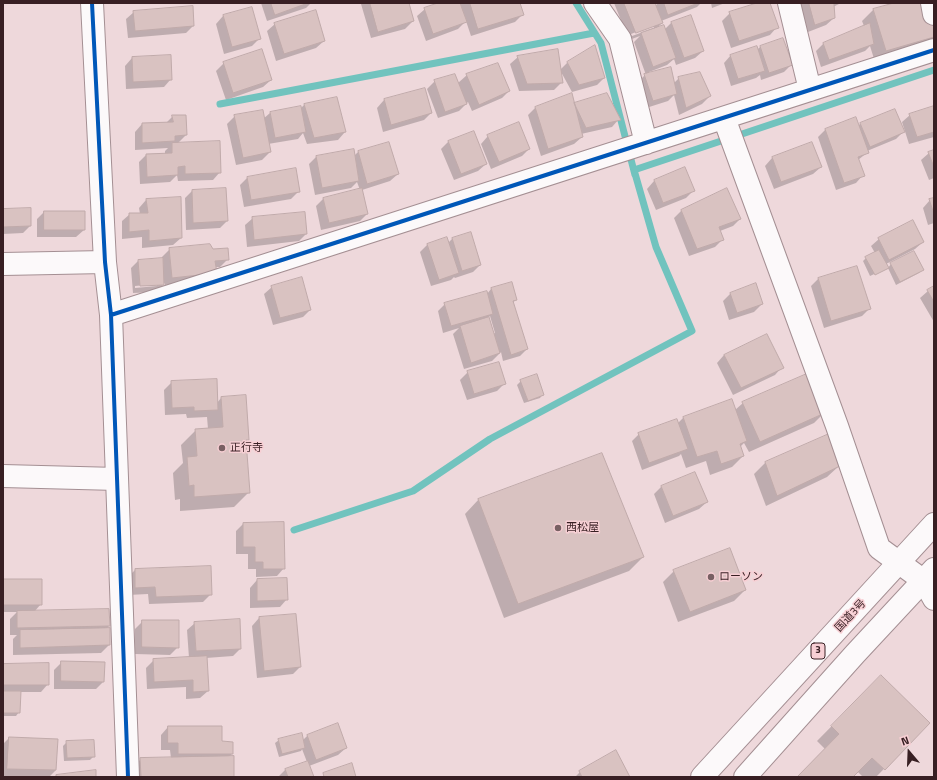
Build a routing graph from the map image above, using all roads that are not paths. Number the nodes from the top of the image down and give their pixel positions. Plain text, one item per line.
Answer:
1 (92, 3) edge
2 (595, 3) edge
3 (789, 3) edge
4 (932, 3) edge
5 (934, 14) edge
6 (934, 50) edge
7 (810, 90) junction
8 (724, 118) junction
9 (646, 143) junction
10 (106, 262) junction
11 (3, 264) edge
12 (111, 315) junction
13 (3, 476) edge
14 (117, 479) junction
15 (934, 524) edge
16 (899, 563) junction
17 (931, 583) edge
18 (128, 777) edge
19 (702, 777) edge
20 (745, 777) edge

1 - 10 main road
2 - 9 main road
3 - 7 main road
4 - 5 main road
6 - 7 main road
7 - 8 main road
8 - 9 main road
8 - 16 main road
9 - 12 main road
10 - 11 main road
10 - 12 main road
12 - 14 main road
13 - 14 main road
14 - 18 main road
15 - 16 main road, 国道3号 / 3
16 - 17 main road
16 - 19 main road, 国道3号 / 3
17 - 20 main road

